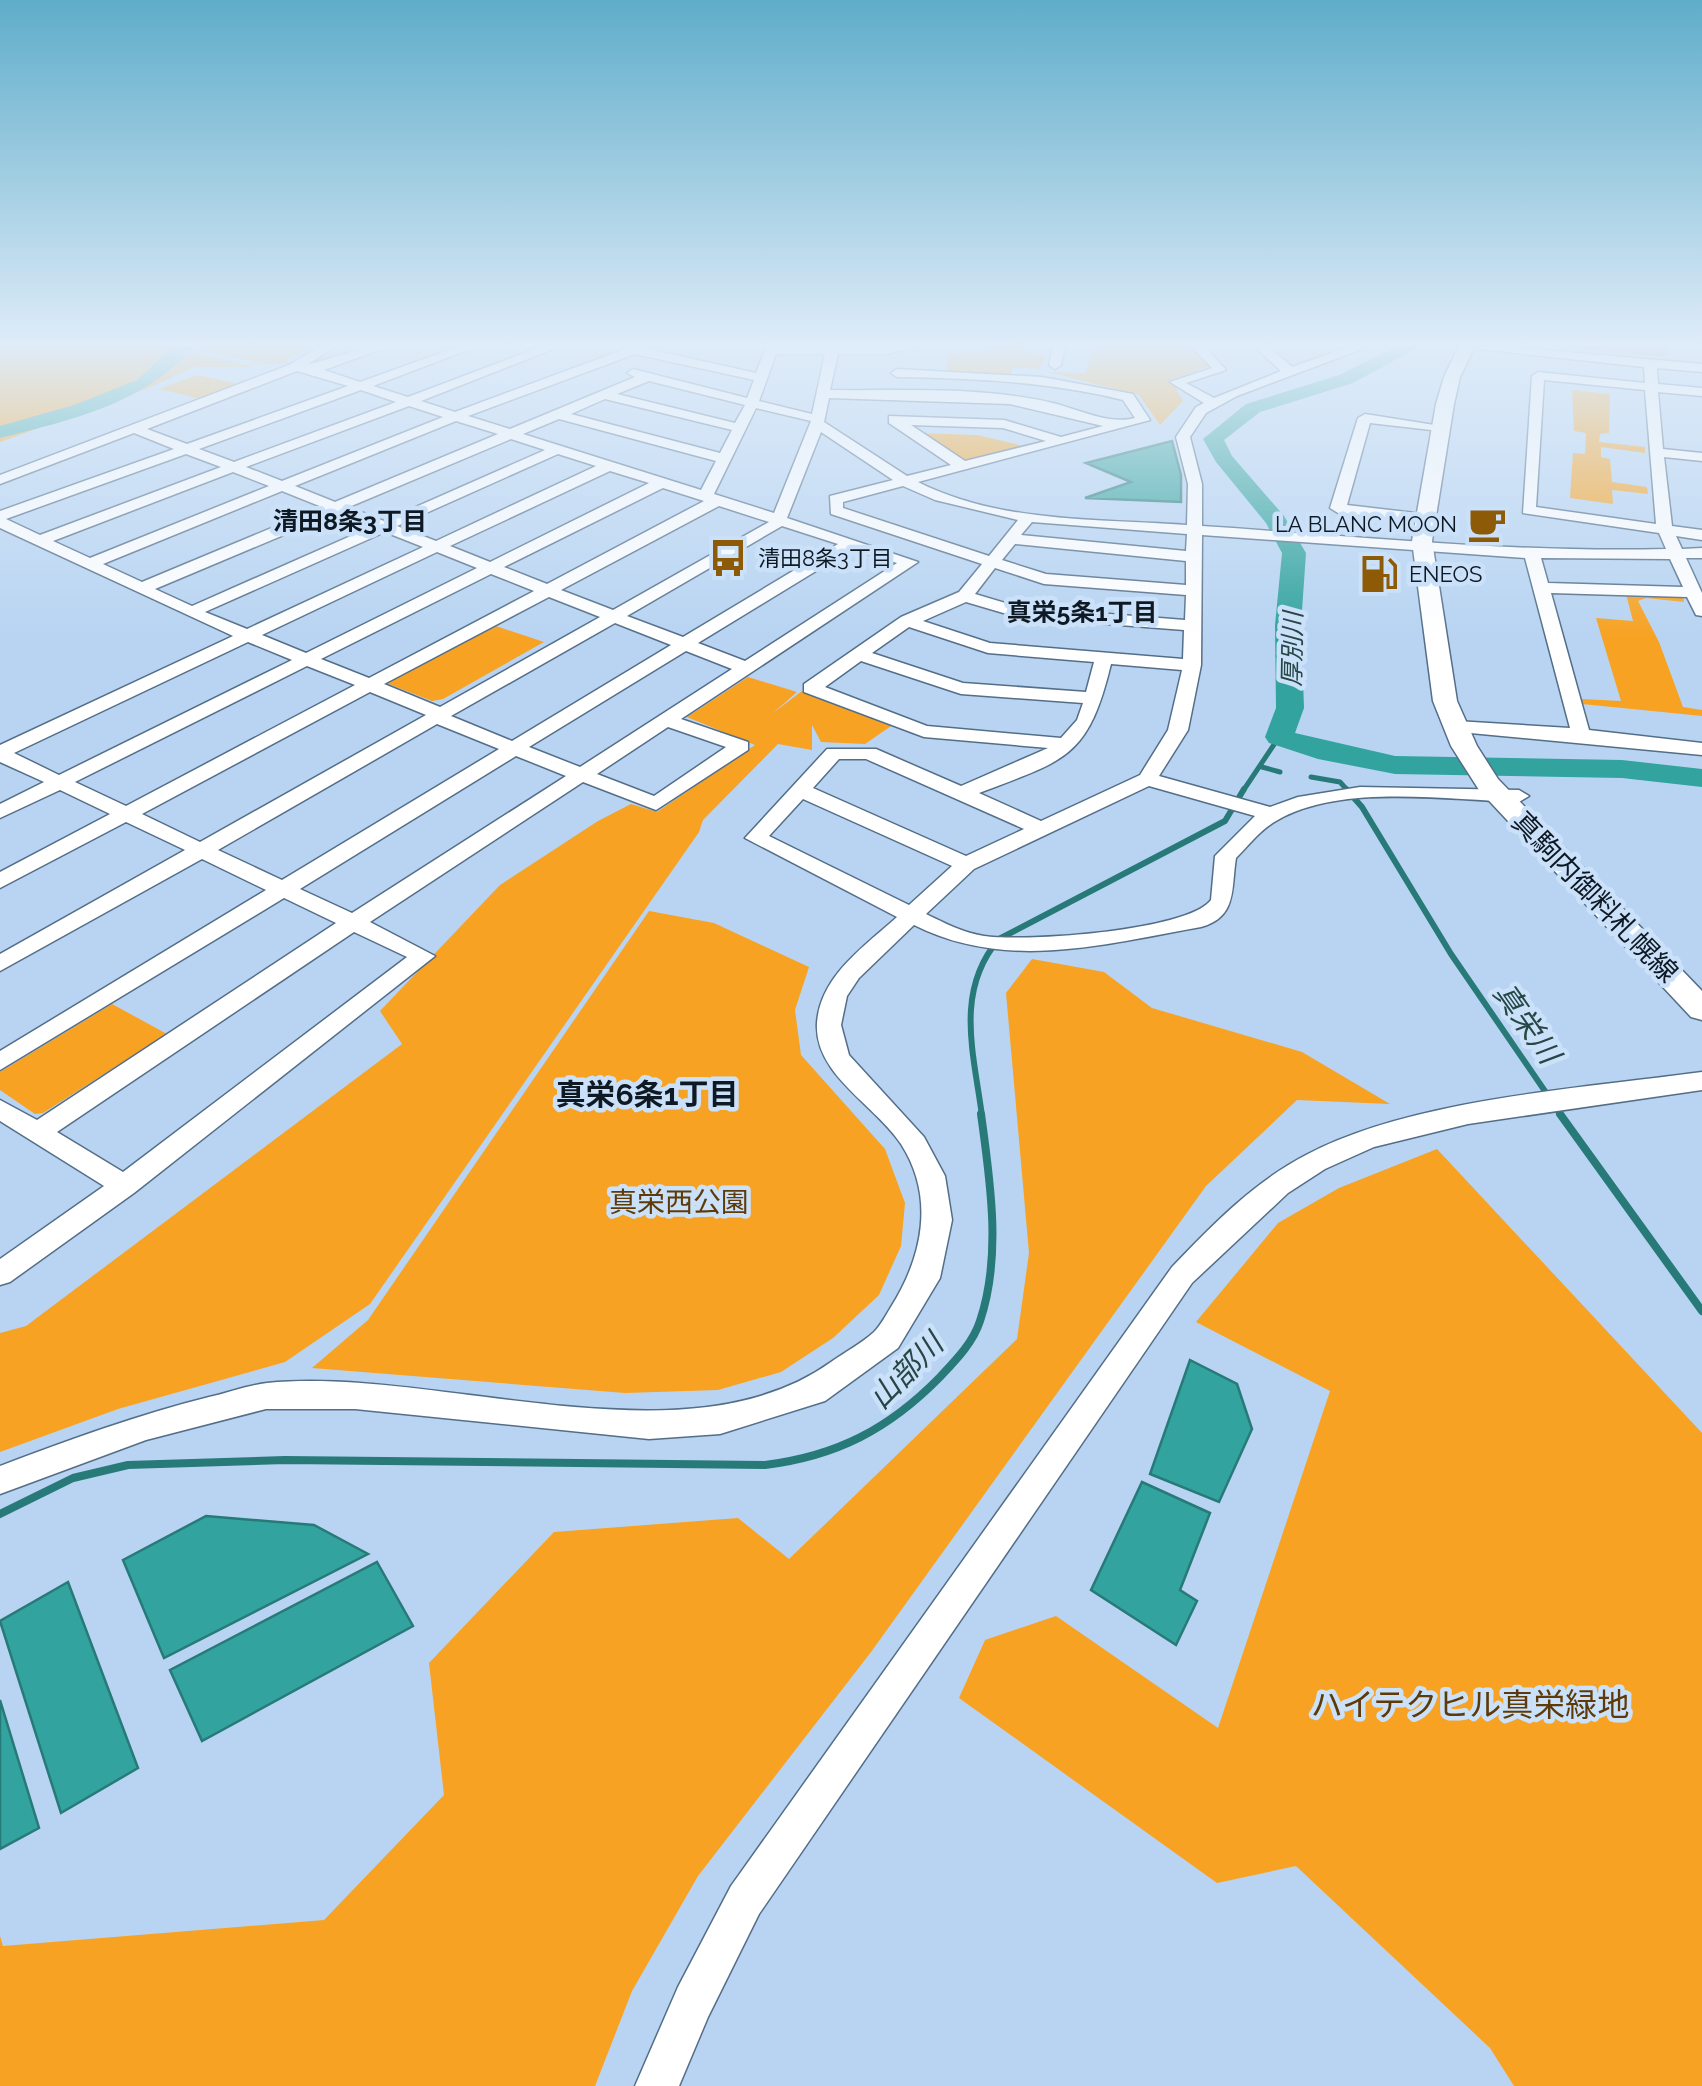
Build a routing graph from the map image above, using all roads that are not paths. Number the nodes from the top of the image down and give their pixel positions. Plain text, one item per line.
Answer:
1 (94, 443) edge
2 (173, 443) edge
3 (198, 443) edge
4 (295, 443) edge
5 (388, 443) edge
6 (483, 443) edge
7 (540, 443) edge
8 (668, 443) edge
9 (731, 443) edge
10 (808, 443) edge
11 (849, 443) edge
12 (929, 443) edge
13 (1055, 443) edge
14 (1184, 443) edge
15 (1357, 443) edge
16 (1437, 443) edge
17 (1452, 443) edge
18 (1533, 443) edge
19 (1655, 443) edge
20 (185, 448) junction
21 (558, 449) junction
22 (1656, 452) junction
23 (723, 458) junction
24 (1702, 458) edge
25 (608, 466) junction
26 (962, 466) junction
27 (234, 467) junction
28 (0, 480) edge
29 (903, 481) junction
30 (661, 483) junction
31 (283, 486) junction
32 (711, 499) junction
33 (335, 507) junction
34 (1028, 518) junction
35 (0, 519) edge
36 (1424, 519) junction
37 (778, 521) junction
38 (385, 526) junction
39 (1666, 529) junction
40 (1195, 530) junction
41 (1702, 535) edge
42 (1012, 539) junction
43 (41, 540) junction
44 (850, 543) junction
45 (435, 546) junction
46 (1431, 550) junction
47 (1532, 552) junction
48 (1702, 553) edge
49 (1676, 554) junction
50 (1194, 557) junction
51 (92, 564) junction
52 (990, 564) junction
53 (491, 568) junction
54 (1694, 582) edge
55 (145, 587) junction
56 (1538, 588) junction
57 (549, 590) junction
58 (1194, 591) junction
59 (965, 596) junction
60 (194, 611) junction
61 (1702, 611) edge
62 (614, 616) junction
63 (907, 622) junction
64 (1193, 626) junction
65 (247, 635) junction
66 (684, 644) junction
67 (860, 654) junction
68 (1104, 658) junction
69 (308, 659) junction
70 (1192, 665) junction
71 (746, 668) junction
72 (369, 685) junction
73 (1091, 698) junction
74 (438, 716) junction
75 (666, 720) junction
76 (1581, 735) junction
77 (1469, 737) junction
78 (1065, 744) junction
79 (514, 749) junction
80 (1702, 750) edge
81 (0, 753) edge
82 (579, 776) junction
83 (1147, 779) junction
84 (59, 782) junction
85 (800, 790) junction
86 (1504, 790) junction
87 (964, 792) junction
88 (0, 812) edge
89 (1265, 812) junction
90 (126, 814) junction
91 (1038, 828) junction
92 (200, 850) junction
93 (966, 864) junction
94 (0, 880) edge
95 (282, 891) junction
96 (912, 915) junction
97 (351, 924) junction
98 (0, 964) edge
99 (1702, 983) edge
100 (1702, 1010) edge
101 (0, 1062) edge
102 (1702, 1081) edge
103 (0, 1109) edge
104 (38, 1132) junction
105 (124, 1186) junction
106 (0, 1274) edge
107 (0, 1480) edge
108 (657, 2086) edge

1 - 28 street
2 - 20 street
3 - 20 street
4 - 27 street
5 - 31 street
6 - 33 street
7 - 21 street
8 - 23 street
9 - 23 street
10 - 37 street
11 - 29 street
12 - 26 street
13 - 26 street
14 - 40 street
15 - 36 street
16 - 36 main road
17 - 46 main road
18 - 39 street
19 - 22 street
20 - 27 street
20 - 35 street
21 - 25 street
21 - 38 street
22 - 24 street
22 - 39 street
23 - 32 street
25 - 30 street
25 - 45 street
26 - 29 street
27 - 31 street
27 - 43 street
29 - 34 street
29 - 52 street
30 - 32 street
30 - 53 street
31 - 33 street
31 - 51 street
32 - 37 street
32 - 57 street
33 - 38 street
33 - 55 street
34 - 40 street
34 - 42 street
35 - 43 street
36 - 46 main road
37 - 44 street
37 - 62 street
38 - 45 street
38 - 60 street
39 - 41 street
39 - 49 street
40 - 46 street
40 - 50 street
42 - 50 street
42 - 52 street
43 - 51 street
44 - 66 street
44 - 71 street
45 - 53 street
45 - 65 street
46 - 47 street
46 - 77 main road
47 - 49 street
47 - 56 street
48 - 49 street
49 - 54 street
50 - 58 street
51 - 55 street
52 - 58 street
52 - 59 street
53 - 57 street
53 - 69 street
54 - 56 street
54 - 61 street
55 - 60 street
56 - 76 street
57 - 62 street
57 - 72 street
58 - 64 street
59 - 63 street
59 - 64 street
60 - 65 street
62 - 66 street
62 - 74 street
63 - 67 street
63 - 68 street
64 - 70 street
65 - 69 street
65 - 81 street
66 - 71 street
66 - 79 street
67 - 73 street
67 - 78 street
68 - 70 street
68 - 73 street
69 - 72 street
69 - 84 street
70 - 83 street
71 - 75 street
72 - 74 street
72 - 90 street
73 - 78 street
74 - 79 street
74 - 92 street
75 - 82 street
75 - 82 street
76 - 77 street
76 - 80 street
77 - 86 main road
78 - 87 street
79 - 82 street
79 - 95 street
81 - 84 street
82 - 97 street
83 - 89 street
83 - 91 street
84 - 88 street
84 - 90 street
85 - 87 street
85 - 93 street
85 - 96 street
86 - 89 street
86 - 99 main road, 真駒内御料札幌線
86 - 100 main road, 真駒内御料札幌線
87 - 91 street
89 - 96 street
90 - 92 street
90 - 94 street
91 - 93 street
92 - 95 street
92 - 98 street
93 - 96 street
95 - 97 street
95 - 101 street
96 - 107 street
97 - 104 street
97 - 105 street
102 - 108 street
103 - 104 street
104 - 105 street
105 - 106 street

